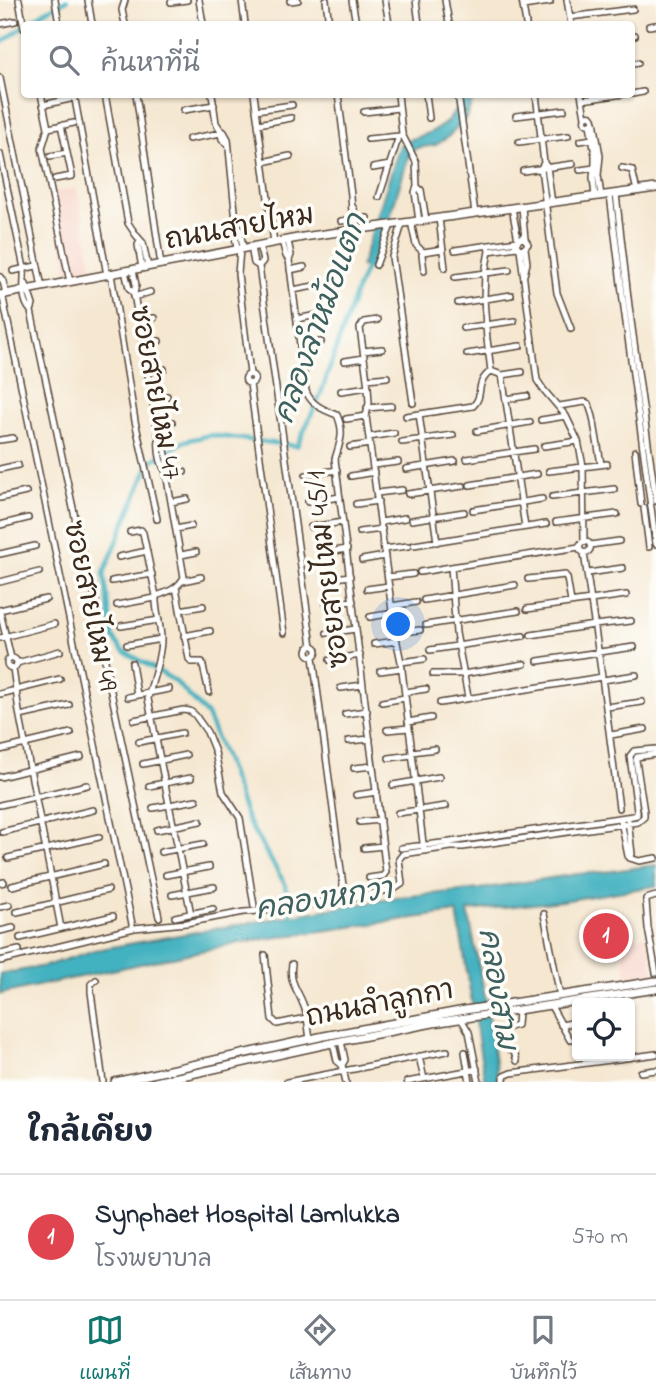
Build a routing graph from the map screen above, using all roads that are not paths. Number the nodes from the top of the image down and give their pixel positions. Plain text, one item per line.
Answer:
1 (19, 0) edge
2 (55, 0) edge
3 (88, 0) edge
4 (125, 0) edge
5 (187, 0) edge
6 (200, 0) edge
7 (242, 0) edge
8 (298, 0) edge
9 (326, 0) edge
10 (352, 0) edge
11 (385, 0) edge
12 (416, 0) edge
13 (445, 0) edge
14 (567, 0) edge
15 (290, 1) edge
16 (171, 2) dead end
17 (550, 2) dead end
18 (523, 3) edge
19 (633, 9) dead end
20 (570, 17) junction
21 (15, 21) dead end
22 (23, 21) edge
23 (59, 21) edge
24 (92, 21) edge
25 (124, 21) edge
26 (203, 21) edge
27 (245, 21) edge
28 (329, 21) edge
29 (356, 21) edge
30 (388, 21) edge
31 (419, 21) edge
32 (448, 21) edge
33 (526, 21) edge
34 (571, 21) edge
35 (0, 26) edge
36 (0, 78) edge
37 (643, 92) dead end
38 (635, 93) edge
39 (42, 98) edge
40 (68, 98) edge
41 (72, 98) edge
42 (106, 98) edge
43 (137, 98) edge
44 (213, 98) edge
45 (254, 98) edge
46 (338, 98) edge
47 (398, 98) edge
48 (426, 98) edge
49 (458, 98) edge
50 (536, 98) edge
51 (581, 98) edge
52 (43, 105) junction
53 (214, 105) junction
54 (292, 105) dead end
55 (399, 108) junction
56 (184, 110) dead end
57 (256, 110) junction
58 (564, 110) dead end
59 (365, 112) dead end
60 (538, 113) junction
61 (516, 116) dead end
62 (291, 118) dead end
63 (429, 118) dead end
64 (592, 122) junction
65 (74, 123) dead end
66 (258, 124) junction
67 (61, 125) junction
68 (48, 128) junction
69 (221, 132) junction
70 (402, 136) junction
71 (568, 136) dead end
72 (189, 139) dead end
73 (368, 139) dead end
74 (542, 139) junction
75 (593, 139) junction
76 (580, 141) dead end
77 (519, 142) dead end
78 (610, 148) dead end
79 (599, 150) junction
80 (67, 153) junction
81 (0, 154) edge
82 (50, 156) dead end
83 (290, 156) dead end
84 (263, 162) junction
85 (573, 164) dead end
86 (390, 165) junction
87 (544, 166) junction
88 (373, 168) dead end
89 (594, 168) junction
90 (622, 169) dead end
91 (523, 170) dead end
92 (580, 170) dead end
93 (55, 180) dead end
94 (596, 186) junction
95 (656, 188) edge
96 (637, 191) junction
97 (613, 195) junction
98 (379, 197) dead end
99 (598, 197) junction
100 (549, 203) junction
101 (522, 207) junction
102 (512, 208) junction
103 (475, 213) junction
104 (367, 218) dead end
105 (439, 218) junction
106 (354, 219) junction
107 (341, 221) dead end
108 (419, 221) junction
109 (402, 224) junction
110 (390, 226) junction
111 (355, 231) junction
112 (281, 242) junction
113 (519, 245) junction
114 (246, 248) junction
115 (487, 248) junction
116 (443, 250) junction
117 (455, 250) dead end
118 (423, 252) junction
119 (161, 265) junction
120 (376, 265) dead end
121 (36, 266) dead end
122 (304, 267) dead end
123 (24, 268) junction
124 (445, 268) dead end
125 (137, 269) junction
126 (290, 270) junction
127 (509, 270) dead end
128 (13, 271) dead end
129 (424, 271) dead end
130 (485, 273) junction
131 (109, 274) junction
132 (455, 276) dead end
133 (0, 277) edge
134 (70, 282) junction
135 (314, 286) dead end
136 (43, 287) junction
137 (26, 288) junction
138 (293, 290) junction
139 (150, 292) dead end
140 (511, 295) dead end
141 (2, 296) edge
142 (134, 296) junction
143 (484, 299) junction
144 (458, 303) dead end
145 (317, 315) dead end
146 (154, 317) dead end
147 (297, 318) junction
148 (138, 320) junction
149 (377, 320) dead end
150 (514, 321) dead end
151 (486, 325) junction
152 (463, 328) dead end
153 (571, 329) dead end
154 (159, 341) dead end
155 (321, 342) dead end
156 (142, 344) junction
157 (300, 345) junction
158 (520, 346) dead end
159 (382, 349) dead end
160 (488, 351) junction
161 (467, 354) dead end
162 (363, 355) junction
163 (345, 362) dead end
164 (164, 369) dead end
165 (491, 371) junction
166 (147, 372) junction
167 (522, 372) dead end
168 (502, 375) junction
169 (387, 377) dead end
170 (368, 383) junction
171 (341, 391) dead end
172 (167, 396) dead end
173 (527, 396) dead end
174 (152, 399) junction
175 (506, 399) junction
176 (413, 403) dead end
177 (391, 406) dead end
178 (559, 407) junction
179 (368, 408) junction
180 (419, 414) junction
181 (366, 416) junction
182 (406, 416) dead end
183 (566, 416) junction
184 (346, 419) dead end
185 (541, 420) dead end
186 (172, 422) dead end
187 (530, 422) dead end
188 (157, 425) junction
189 (510, 425) junction
190 (477, 431) dead end
191 (394, 433) dead end
192 (453, 435) dead end
193 (369, 437) junction
194 (13, 438) dead end
195 (423, 439) junction
196 (0, 440) edge
197 (578, 441) junction
198 (402, 442) dead end
199 (370, 444) junction
200 (544, 446) dead end
201 (350, 447) dead end
202 (534, 449) dead end
203 (514, 452) junction
204 (635, 452) dead end
205 (467, 459) dead end
206 (455, 461) dead end
207 (398, 462) dead end
208 (18, 465) dead end
209 (427, 465) junction
210 (583, 466) junction
211 (374, 468) junction
212 (0, 469) edge
213 (406, 469) dead end
214 (337, 470) junction
215 (549, 471) dead end
216 (184, 472) dead end
217 (167, 474) junction
218 (537, 474) dead end
219 (306, 475) dead end
220 (351, 476) dead end
221 (518, 477) junction
222 (470, 485) dead end
223 (463, 486) dead end
224 (640, 486) junction
225 (648, 486) junction
226 (614, 489) dead end
227 (401, 490) dead end
228 (430, 491) junction
229 (26, 492) dead end
230 (582, 492) junction
231 (408, 495) dead end
232 (377, 497) junction
233 (552, 497) dead end
234 (0, 498) edge
235 (340, 498) junction
236 (187, 499) dead end
237 (542, 499) dead end
238 (656, 501) edge
239 (171, 502) junction
240 (308, 502) dead end
241 (521, 503) junction
242 (356, 504) dead end
243 (473, 510) dead end
244 (464, 512) dead end
245 (617, 514) dead end
246 (434, 516) junction
247 (28, 518) dead end
248 (584, 518) junction
249 (157, 519) dead end
250 (343, 522) junction
251 (556, 522) dead end
252 (546, 524) dead end
253 (0, 525) edge
254 (381, 525) junction
255 (191, 526) dead end
256 (311, 527) dead end
257 (525, 527) junction
258 (176, 529) junction
259 (130, 532) dead end
260 (359, 532) dead end
261 (653, 533) edge
262 (619, 541) dead end
263 (437, 542) junction
264 (587, 543) junction
265 (656, 544) edge
266 (34, 546) dead end
267 (579, 547) junction
268 (649, 547) dead end
269 (346, 549) junction
270 (147, 551) junction
271 (196, 552) dead end
272 (321, 553) dead end
273 (385, 553) junction
274 (584, 553) junction
275 (0, 554) edge
276 (181, 555) junction
277 (119, 557) dead end
278 (362, 560) dead end
279 (451, 567) junction
280 (623, 568) dead end
281 (39, 572) dead end
282 (420, 572) dead end
283 (588, 573) junction
284 (152, 574) junction
285 (413, 574) dead end
286 (350, 576) junction
287 (201, 577) dead end
288 (388, 577) junction
289 (327, 579) dead end
290 (528, 579) dead end
291 (112, 581) dead end
292 (183, 581) junction
293 (0, 582) edge
294 (515, 585) dead end
295 (389, 586) junction
296 (176, 587) junction
297 (367, 589) dead end
298 (452, 595) junction
299 (626, 595) dead end
300 (156, 597) junction
301 (46, 599) dead end
302 (591, 599) junction
303 (424, 600) dead end
304 (353, 601) junction
305 (416, 602) dead end
306 (571, 602) junction
307 (326, 604) dead end
308 (117, 605) dead end
309 (203, 606) dead end
310 (392, 609) junction
311 (527, 609) dead end
312 (180, 610) junction
313 (0, 611) edge
314 (518, 611) dead end
315 (370, 617) dead end
316 (159, 620) junction
317 (454, 620) junction
318 (631, 621) dead end
319 (54, 624) dead end
320 (426, 625) dead end
321 (594, 625) junction
322 (121, 626) dead end
323 (356, 629) junction
324 (420, 630) dead end
325 (209, 631) dead end
326 (327, 633) dead end
327 (396, 633) junction
328 (284, 634) dead end
329 (531, 635) dead end
330 (184, 636) junction
331 (523, 636) dead end
332 (3, 637) edge
333 (161, 639) junction
334 (397, 641) junction
335 (374, 644) dead end
336 (127, 645) dead end
337 (458, 646) junction
338 (634, 647) dead end
339 (430, 650) dead end
340 (60, 652) dead end
341 (600, 653) junction
342 (360, 655) junction
343 (424, 659) dead end
344 (330, 660) dead end
345 (538, 661) dead end
346 (132, 663) dead end
347 (524, 664) dead end
348 (12, 665) junction
349 (401, 665) junction
350 (0, 666) edge
351 (380, 671) dead end
352 (433, 674) dead end
353 (463, 674) junction
354 (636, 675) dead end
355 (60, 679) dead end
356 (603, 679) junction
357 (363, 685) junction
358 (341, 688) dead end
359 (169, 689) dead end
360 (426, 689) dead end
361 (16, 690) junction
362 (209, 692) dead end
363 (149, 693) junction
364 (0, 694) edge
365 (137, 695) junction
366 (405, 695) junction
367 (128, 697) dead end
368 (468, 698) junction
369 (382, 702) dead end
370 (642, 702) dead end
371 (440, 703) dead end
372 (69, 705) dead end
373 (607, 707) junction
374 (367, 711) junction
375 (345, 715) dead end
376 (20, 716) junction
377 (151, 716) junction
378 (430, 718) dead end
379 (134, 720) dead end
380 (409, 725) junction
381 (645, 729) dead end
382 (387, 730) dead end
383 (71, 733) dead end
384 (182, 733) dead end
385 (611, 735) junction
386 (156, 738) junction
387 (370, 739) junction
388 (349, 741) dead end
389 (139, 742) dead end
390 (26, 744) junction
391 (435, 749) dead end
392 (0, 750) edge
393 (656, 752) edge
394 (412, 753) junction
395 (186, 755) dead end
396 (81, 757) dead end
397 (389, 758) dead end
398 (160, 760) junction
399 (143, 764) dead end
400 (373, 766) junction
401 (354, 768) dead end
402 (31, 770) junction
403 (0, 777) edge
404 (191, 778) dead end
405 (439, 778) dead end
406 (416, 781) junction
407 (165, 783) junction
408 (87, 785) dead end
409 (393, 785) dead end
410 (149, 786) dead end
411 (377, 792) junction
412 (356, 795) dead end
413 (36, 796) junction
414 (196, 800) dead end
415 (0, 805) edge
416 (169, 805) junction
417 (446, 806) dead end
418 (153, 808) dead end
419 (619, 808) dead end
420 (93, 810) dead end
421 (419, 810) junction
422 (398, 813) dead end
423 (380, 820) junction
424 (200, 821) dead end
425 (624, 821) junction
426 (41, 822) junction
427 (360, 822) dead end
428 (173, 827) junction
429 (157, 830) dead end
430 (2, 832) dead end
431 (99, 837) dead end
432 (203, 844) dead end
433 (383, 846) junction
434 (424, 847) junction
435 (364, 848) dead end
436 (401, 848) dead end
437 (178, 849) junction
438 (46, 850) junction
439 (162, 852) dead end
440 (8, 858) dead end
441 (656, 858) edge
442 (104, 864) dead end
443 (208, 867) dead end
444 (182, 871) junction
445 (166, 875) dead end
446 (51, 877) junction
447 (369, 878) dead end
448 (12, 886) dead end
449 (214, 887) dead end
450 (108, 890) dead end
451 (187, 892) junction
452 (344, 893) dead end
453 (172, 895) dead end
454 (656, 897) edge
455 (56, 903) junction
456 (9, 905) dead end
457 (254, 906) dead end
458 (0, 907) edge
459 (213, 909) dead end
460 (17, 912) dead end
461 (191, 914) junction
462 (544, 914) dead end
463 (113, 915) dead end
464 (159, 917) dead end
465 (174, 918) dead end
466 (132, 924) dead end
467 (656, 925) edge
468 (13, 928) dead end
469 (61, 928) junction
470 (648, 928) junction
471 (0, 930) edge
472 (20, 939) dead end
473 (19, 950) dead end
474 (0, 954) edge
475 (265, 955) dead end
476 (0, 961) edge
477 (292, 964) dead end
478 (656, 973) edge
479 (96, 980) dead end
480 (656, 981) edge
481 (656, 989) edge
482 (560, 996) junction
483 (607, 998) edge
484 (572, 1003) edge
485 (551, 1006) junction
486 (491, 1010) junction
487 (518, 1011) junction
488 (464, 1016) junction
489 (306, 1018) junction
490 (572, 1023) edge
491 (561, 1025) junction
492 (310, 1039) junction
493 (570, 1040) dead end
494 (337, 1042) junction
495 (447, 1051) dead end
496 (465, 1052) dead end
497 (656, 1054) edge
498 (419, 1056) junction
499 (517, 1061) dead end
500 (343, 1068) junction
501 (477, 1069) junction
502 (468, 1070) junction
503 (656, 1070) edge
504 (640, 1072) dead end
505 (425, 1080) edge
506 (103, 1082) edge
507 (115, 1082) edge
508 (155, 1082) edge
509 (288, 1082) edge
510 (346, 1082) edge
511 (407, 1082) edge
512 (470, 1082) edge
513 (479, 1082) edge
514 (504, 1082) edge

1 - 22 street
2 - 23 street
3 - 24 street
4 - 25 street
5 - 16 street
6 - 26 street
7 - 27 street
8 - 15 street
9 - 28 street
10 - 29 street
11 - 30 street
12 - 31 street
13 - 32 street
14 - 20 street
17 - 18 street
18 - 33 street
19 - 20 street
20 - 34 street
21 - 35 street
36 - 136 street
37 - 38 street
39 - 52 street
40 - 52 street
41 - 131 street, ซอยสายไหม 47
42 - 125 street
43 - 119 street
44 - 53 street
45 - 57 street, ซอยสายไหม 45/1
46 - 106 street
47 - 55 street
48 - 63 street
49 - 103 street
50 - 60 street
51 - 64 street
52 - 68 street
53 - 56 street
53 - 69 street
54 - 57 street
55 - 59 street
55 - 70 street
57 - 66 street, ซอยสายไหม 45/1
58 - 60 street
60 - 61 street
60 - 74 street
62 - 66 street
64 - 75 street
64 - 79 street
65 - 67 street
66 - 84 street, ซอยสายไหม 45/1
67 - 68 street
67 - 80 street
68 - 134 street
69 - 72 street
69 - 114 street
70 - 73 street
70 - 86 street
70 - 108 street
71 - 74 street
74 - 77 street
74 - 87 street
75 - 76 street
75 - 89 street
78 - 79 street
79 - 94 street
80 - 82 street
80 - 93 street
81 - 123 street
83 - 84 street
84 - 112 street, ซอยสายไหม 45/1
85 - 87 street
86 - 88 street
86 - 98 street
87 - 91 street
87 - 100 street
89 - 92 street
89 - 94 street
90 - 96 street
94 - 99 street
95 - 96 main road, ถนนสายไหม
96 - 97 main road, ถนนสายไหม
97 - 99 main road, ถนนสายไหม
97 - 225 street
97 - 238 street
99 - 100 main road, ถนนสายไหม
100 - 101 main road, ถนนสายไหม
100 - 153 street
101 - 102 main road, ถนนสายไหม
101 - 113 street
102 - 103 main road, ถนนสายไหม
102 - 113 street
103 - 105 main road, ถนนสายไหม
104 - 106 street
105 - 108 main road, ถนนสายไหม
105 - 116 street
106 - 107 street
106 - 111 street
108 - 109 main road, ถนนสายไหม
108 - 118 street
109 - 110 main road, ถนนสายไหม
109 - 176 street
110 - 111 main road, ถนนสายไหม
110 - 120 street
111 - 112 main road, ถนนสายไหม
112 - 114 main road, ถนนสายไหม
112 - 126 street, ซอยสายไหม 45/1
113 - 115 street
113 - 178 street
114 - 119 main road, ถนนสายไหม
114 - 328 street
114 - 452 street
115 - 117 street
115 - 130 street
116 - 118 street
116 - 124 street
118 - 129 street
119 - 125 main road, ถนนสายไหม
121 - 123 street
122 - 126 street
123 - 128 street
123 - 137 street
125 - 131 main road, ถนนสายไหม
125 - 142 street
126 - 138 street, ซอยสายไหม 45/1
127 - 130 street
130 - 132 street
130 - 143 street
131 - 134 main road, ถนนสายไหม
131 - 249 street, ซอยสายไหม 47
133 - 141 street, ซอยสายไหม 49
134 - 136 main road, ถนนสายไหม
135 - 138 street
136 - 137 main road, ถนนสายไหม
137 - 141 main road, ถนนสายไหม
137 - 464 street
138 - 147 street, ซอยสายไหม 45/1
139 - 142 street
140 - 143 street
141 - 466 street, ซอยสายไหม 49
142 - 148 street
143 - 144 street
143 - 151 street
145 - 147 street
146 - 148 street
147 - 157 street, ซอยสายไหม 45/1
148 - 156 street
149 - 162 street
150 - 151 street
151 - 152 street
151 - 160 street
154 - 156 street
155 - 157 street
156 - 166 street
157 - 214 street, ซอยสายไหม 45/1
158 - 160 street
159 - 162 street
160 - 161 street
160 - 165 street
162 - 163 street
162 - 170 street
164 - 166 street
165 - 168 street
165 - 180 street
166 - 174 street
167 - 168 street
168 - 175 street
169 - 170 street
170 - 171 street
170 - 179 street
172 - 174 street
173 - 175 street
174 - 188 street
175 - 189 street
177 - 179 street
178 - 183 street
178 - 210 street
179 - 181 street
180 - 182 street
180 - 195 street
181 - 184 street
181 - 193 street
183 - 185 street
183 - 197 street
186 - 188 street
187 - 189 street
188 - 217 street
189 - 190 street
189 - 203 street
191 - 193 street
192 - 195 street
193 - 199 street
194 - 196 street
195 - 198 street
195 - 209 street
197 - 200 street
197 - 210 street
199 - 201 street
199 - 211 street
202 - 203 street
203 - 205 street
203 - 221 street
204 - 224 street
206 - 209 street
207 - 211 street
208 - 212 street
209 - 213 street
209 - 228 street
210 - 215 street
210 - 230 street
211 - 220 street
211 - 232 street
214 - 219 street
214 - 235 street, ซอยสายไหม 45/1
216 - 217 street
217 - 239 street
218 - 221 street
221 - 222 street
221 - 241 street
223 - 228 street
224 - 225 street
224 - 261 street
225 - 261 street
226 - 230 street
227 - 232 street
228 - 231 street
228 - 246 street
229 - 234 street
230 - 233 street
230 - 248 street
232 - 242 street
232 - 254 street
235 - 240 street
235 - 250 street, ซอยสายไหม 45/1
236 - 239 street
237 - 241 street
239 - 258 street
241 - 243 street
241 - 257 street
244 - 246 street
245 - 248 street
246 - 254 street
246 - 263 street
247 - 253 street
248 - 251 street
248 - 264 street
250 - 256 street
250 - 269 street, ซอยสายไหม 45/1
252 - 257 street
254 - 260 street
254 - 273 street
255 - 258 street
257 - 263 street
258 - 276 street
259 - 270 street
261 - 265 street
261 - 268 street
262 - 264 street
263 - 273 street
264 - 267 street
264 - 274 street
266 - 275 street
267 - 274 street
267 - 279 street
269 - 272 street
269 - 286 street, ซอยสายไหม 45/1
270 - 277 street
270 - 284 street
271 - 276 street
273 - 278 street
273 - 288 street
274 - 283 street
276 - 292 street
279 - 282 street
279 - 298 street
280 - 283 street
281 - 293 street
283 - 302 street
284 - 291 street
284 - 300 street
285 - 288 street
286 - 289 street
286 - 304 street, ซอยสายไหม 45/1
287 - 292 street
288 - 295 street
290 - 306 street
292 - 296 street
294 - 298 street
295 - 297 street
295 - 310 street
296 - 300 street
296 - 312 street
298 - 303 street
298 - 317 street
299 - 302 street
300 - 308 street
300 - 316 street
301 - 313 street
302 - 306 street
302 - 321 street
304 - 307 street
304 - 323 street, ซอยสายไหม 45/1
305 - 310 street
306 - 311 street
309 - 312 street
310 - 315 street
310 - 327 street
312 - 330 street
313 - 332 street
314 - 317 street
316 - 322 street
316 - 333 street
317 - 320 street
317 - 337 street
318 - 321 street
319 - 332 street
321 - 329 street
321 - 341 street
323 - 326 street
323 - 342 street, ซอยสายไหม 45/1
324 - 327 street
325 - 330 street
327 - 334 street
330 - 362 street
331 - 337 street
332 - 348 street
333 - 336 street
333 - 363 street
334 - 335 street
334 - 349 street
337 - 339 street
337 - 353 street
338 - 341 street
340 - 348 street
341 - 345 street
341 - 356 street
342 - 344 street
342 - 357 street, ซอยสายไหม 45/1
343 - 349 street
346 - 365 street
347 - 353 street
348 - 350 street
348 - 361 street
349 - 351 street
349 - 366 street
352 - 353 street
353 - 368 street
354 - 356 street
355 - 361 street
356 - 368 street
356 - 373 street
357 - 358 street
357 - 374 street, ซอยสายไหม 45/1
359 - 363 street
360 - 366 street
361 - 364 street
361 - 376 street
363 - 365 street
363 - 377 street
365 - 367 street
366 - 369 street
366 - 380 street
368 - 371 street
370 - 373 street
372 - 376 street
373 - 385 street
374 - 375 street
374 - 387 street, ซอยสายไหม 45/1
376 - 390 street
377 - 379 street
377 - 386 street
377 - 457 street
378 - 380 street
380 - 382 street
380 - 394 street
381 - 385 street
383 - 390 street
384 - 386 street
385 - 419 street
386 - 389 street
386 - 398 street
387 - 388 street
387 - 400 street, ซอยสายไหม 45/1
390 - 392 street
390 - 402 street
391 - 394 street
393 - 425 street
394 - 397 street
394 - 406 street
395 - 398 street
396 - 402 street
398 - 399 street
398 - 407 street
400 - 401 street
400 - 411 street, ซอยสายไหม 45/1
402 - 403 street
402 - 413 street
404 - 407 street
405 - 406 street
406 - 409 street
406 - 421 street
407 - 410 street
407 - 416 street
408 - 413 street
411 - 412 street
411 - 423 street, ซอยสายไหม 45/1
413 - 415 street
413 - 426 street
414 - 416 street
416 - 418 street
416 - 428 street
417 - 421 street
420 - 426 street
421 - 422 street
421 - 434 street
423 - 427 street
423 - 433 street, ซอยสายไหม 45/1
424 - 428 street
425 - 434 street
425 - 441 street
426 - 430 street
426 - 438 street
428 - 429 street
428 - 437 street
431 - 438 street
432 - 437 street
433 - 435 street
433 - 447 street, ซอยสายไหม 45/1
434 - 436 street
434 - 476 street
437 - 439 street
437 - 444 street
438 - 440 street
438 - 446 street
442 - 446 street
443 - 444 street
444 - 445 street
444 - 451 street
446 - 448 street
446 - 455 street
449 - 451 street
450 - 455 street
451 - 453 street
451 - 461 street
454 - 470 street
455 - 460 street
455 - 469 street
456 - 458 street
459 - 461 street
461 - 465 street
462 - 482 street
463 - 469 street
467 - 470 street
468 - 471 street
469 - 472 street
470 - 478 street
473 - 474 street
475 - 489 street
477 - 489 street
479 - 506 street
480 - 482 main road, ถนนลำลูกกา
481 - 483 main road, ถนนลำลูกกา
482 - 486 main road, ถนนลำลูกกา
484 - 485 main road, ถนนลำลูกกา
485 - 487 main road, ถนนลำลูกกา
485 - 491 street
486 - 487 main road, ถนนลำลูกกา
486 - 488 main road, ถนนลำลูกกา
487 - 499 street
488 - 492 main road, ถนนลำลูกกา
488 - 494 main road, ถนนลำลูกกา
488 - 501 street
489 - 492 street
490 - 491 street
491 - 493 street
492 - 507 main road, ถนนลำลูกกา
494 - 500 street
494 - 508 main road, ถนนลำลูกกา
495 - 498 street
496 - 502 street
497 - 514 street
498 - 500 street
498 - 505 street
500 - 509 street
500 - 510 street
501 - 502 street
501 - 513 street
502 - 505 street
502 - 512 street
503 - 504 street
505 - 511 street

